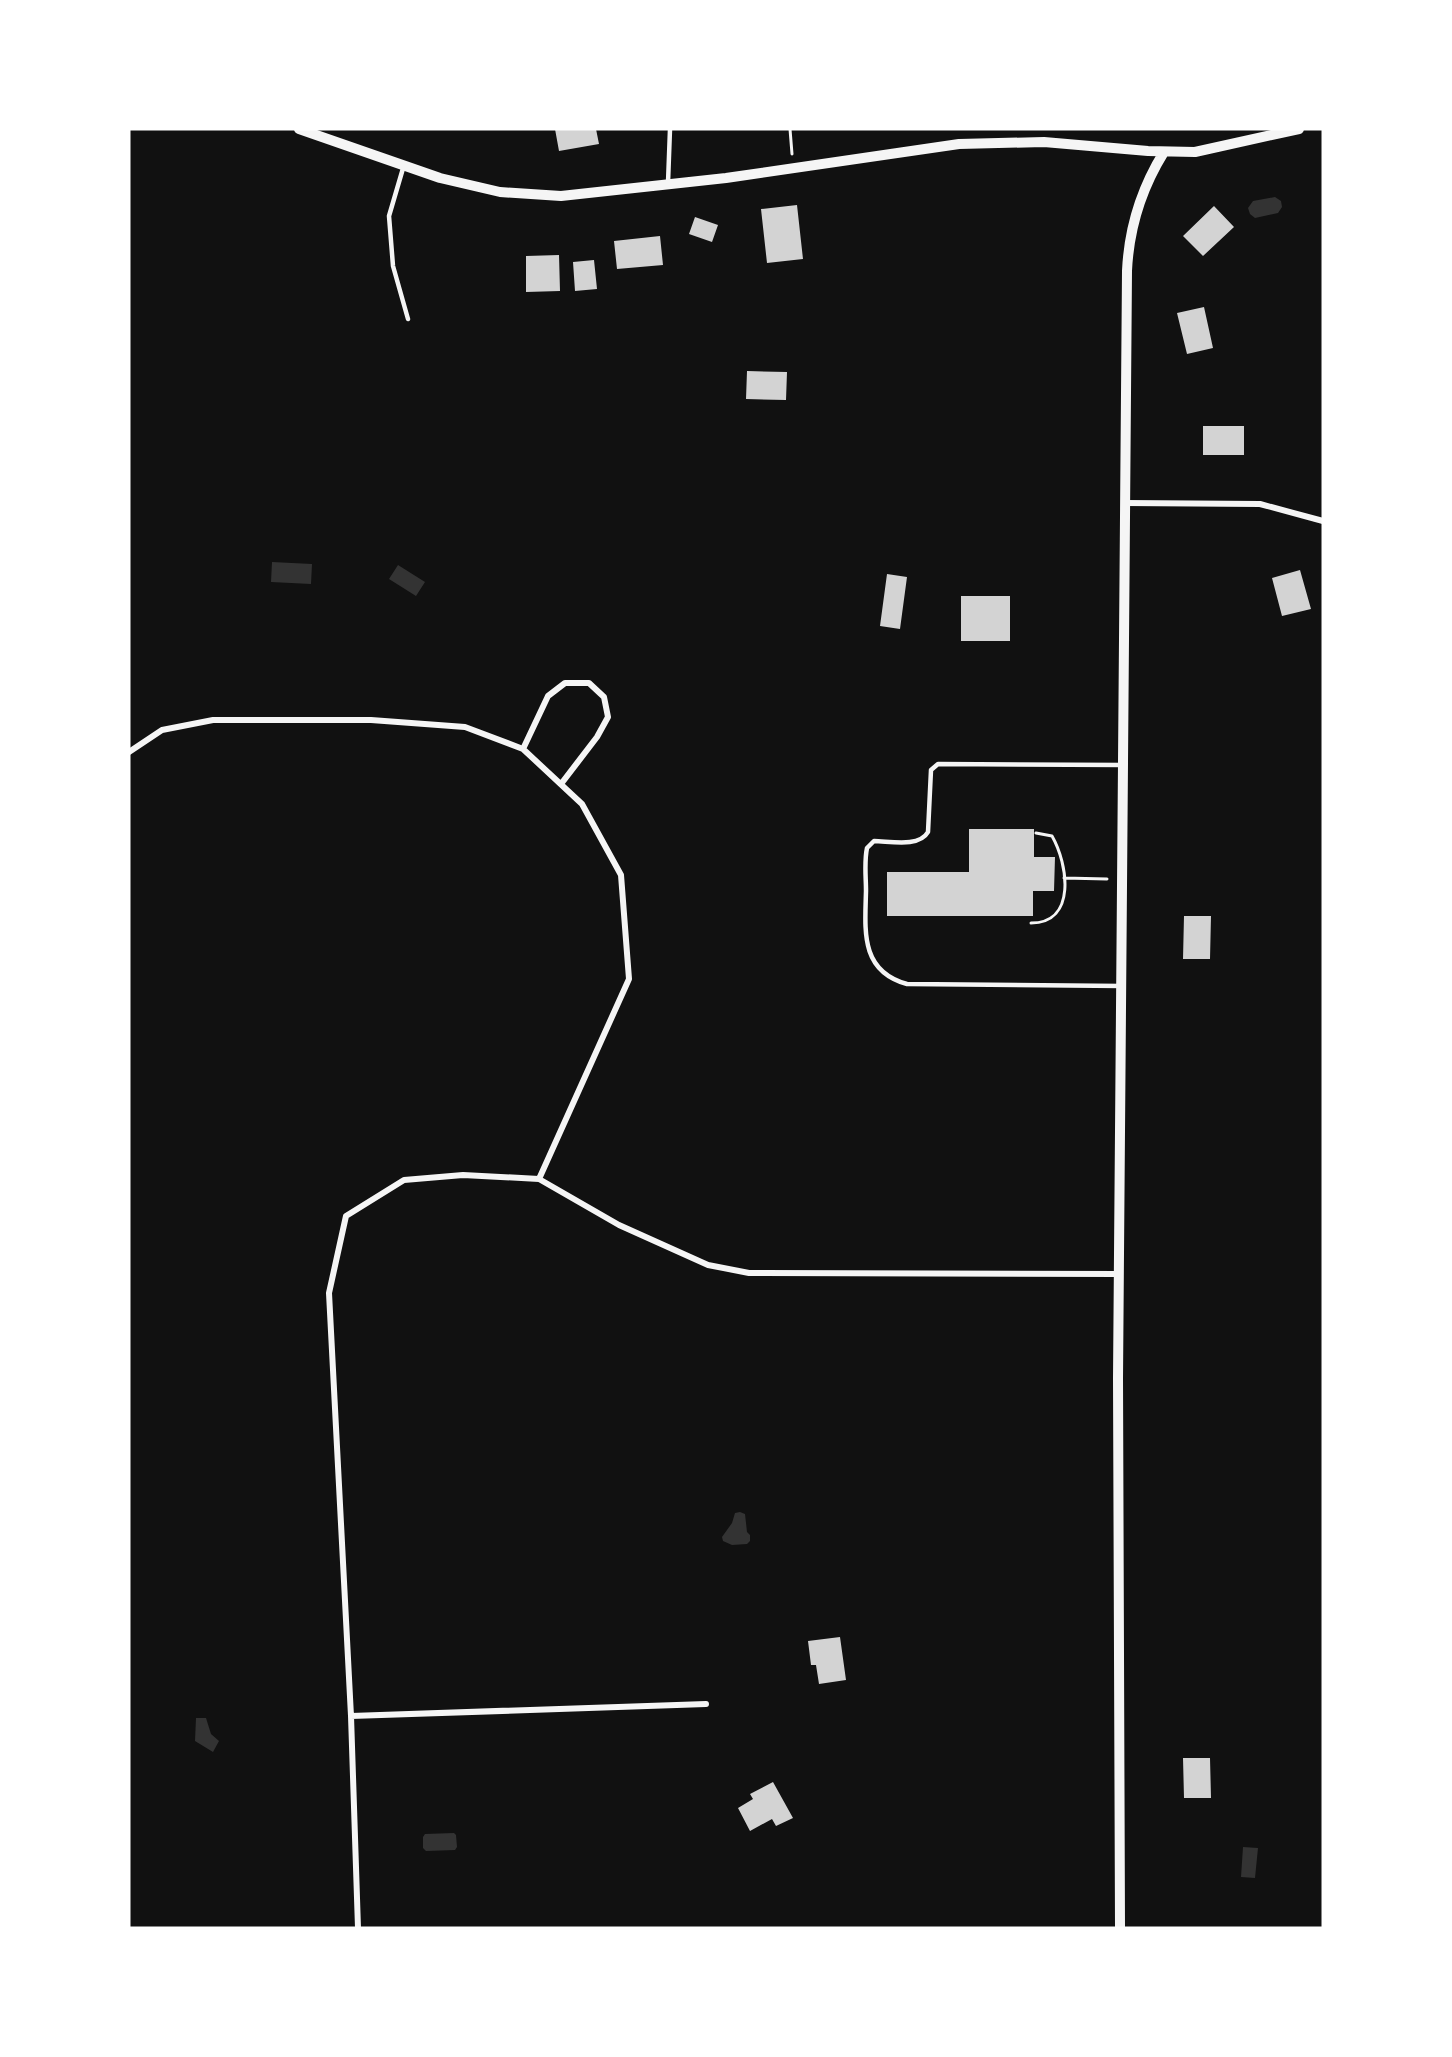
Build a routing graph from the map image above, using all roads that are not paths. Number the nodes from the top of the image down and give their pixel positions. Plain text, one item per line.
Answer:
1 (299, 129) edge
2 (670, 129) edge
3 (1299, 129) edge
4 (1164, 152) junction
5 (404, 165) junction
6 (668, 185) junction
7 (408, 319) dead end
8 (1125, 503) junction
9 (1323, 521) edge
10 (524, 749) junction
11 (129, 752) edge
12 (1123, 765) junction
13 (561, 784) junction
14 (1122, 986) junction
15 (539, 1179) junction
16 (1118, 1274) junction
17 (706, 1704) dead end
18 (351, 1716) junction
19 (358, 1928) edge
20 (1120, 1928) edge

1 - 5 street
2 - 6 lane
3 - 4 street
4 - 6 street
4 - 8 street
5 - 6 street
5 - 7 lane
8 - 9 street
8 - 12 street
10 - 11 street
10 - 13 street
10 - 13 street
12 - 14 street
12 - 14 lane
13 - 15 street
14 - 16 street
15 - 16 street
15 - 18 street
16 - 20 street
17 - 18 street
18 - 19 street

